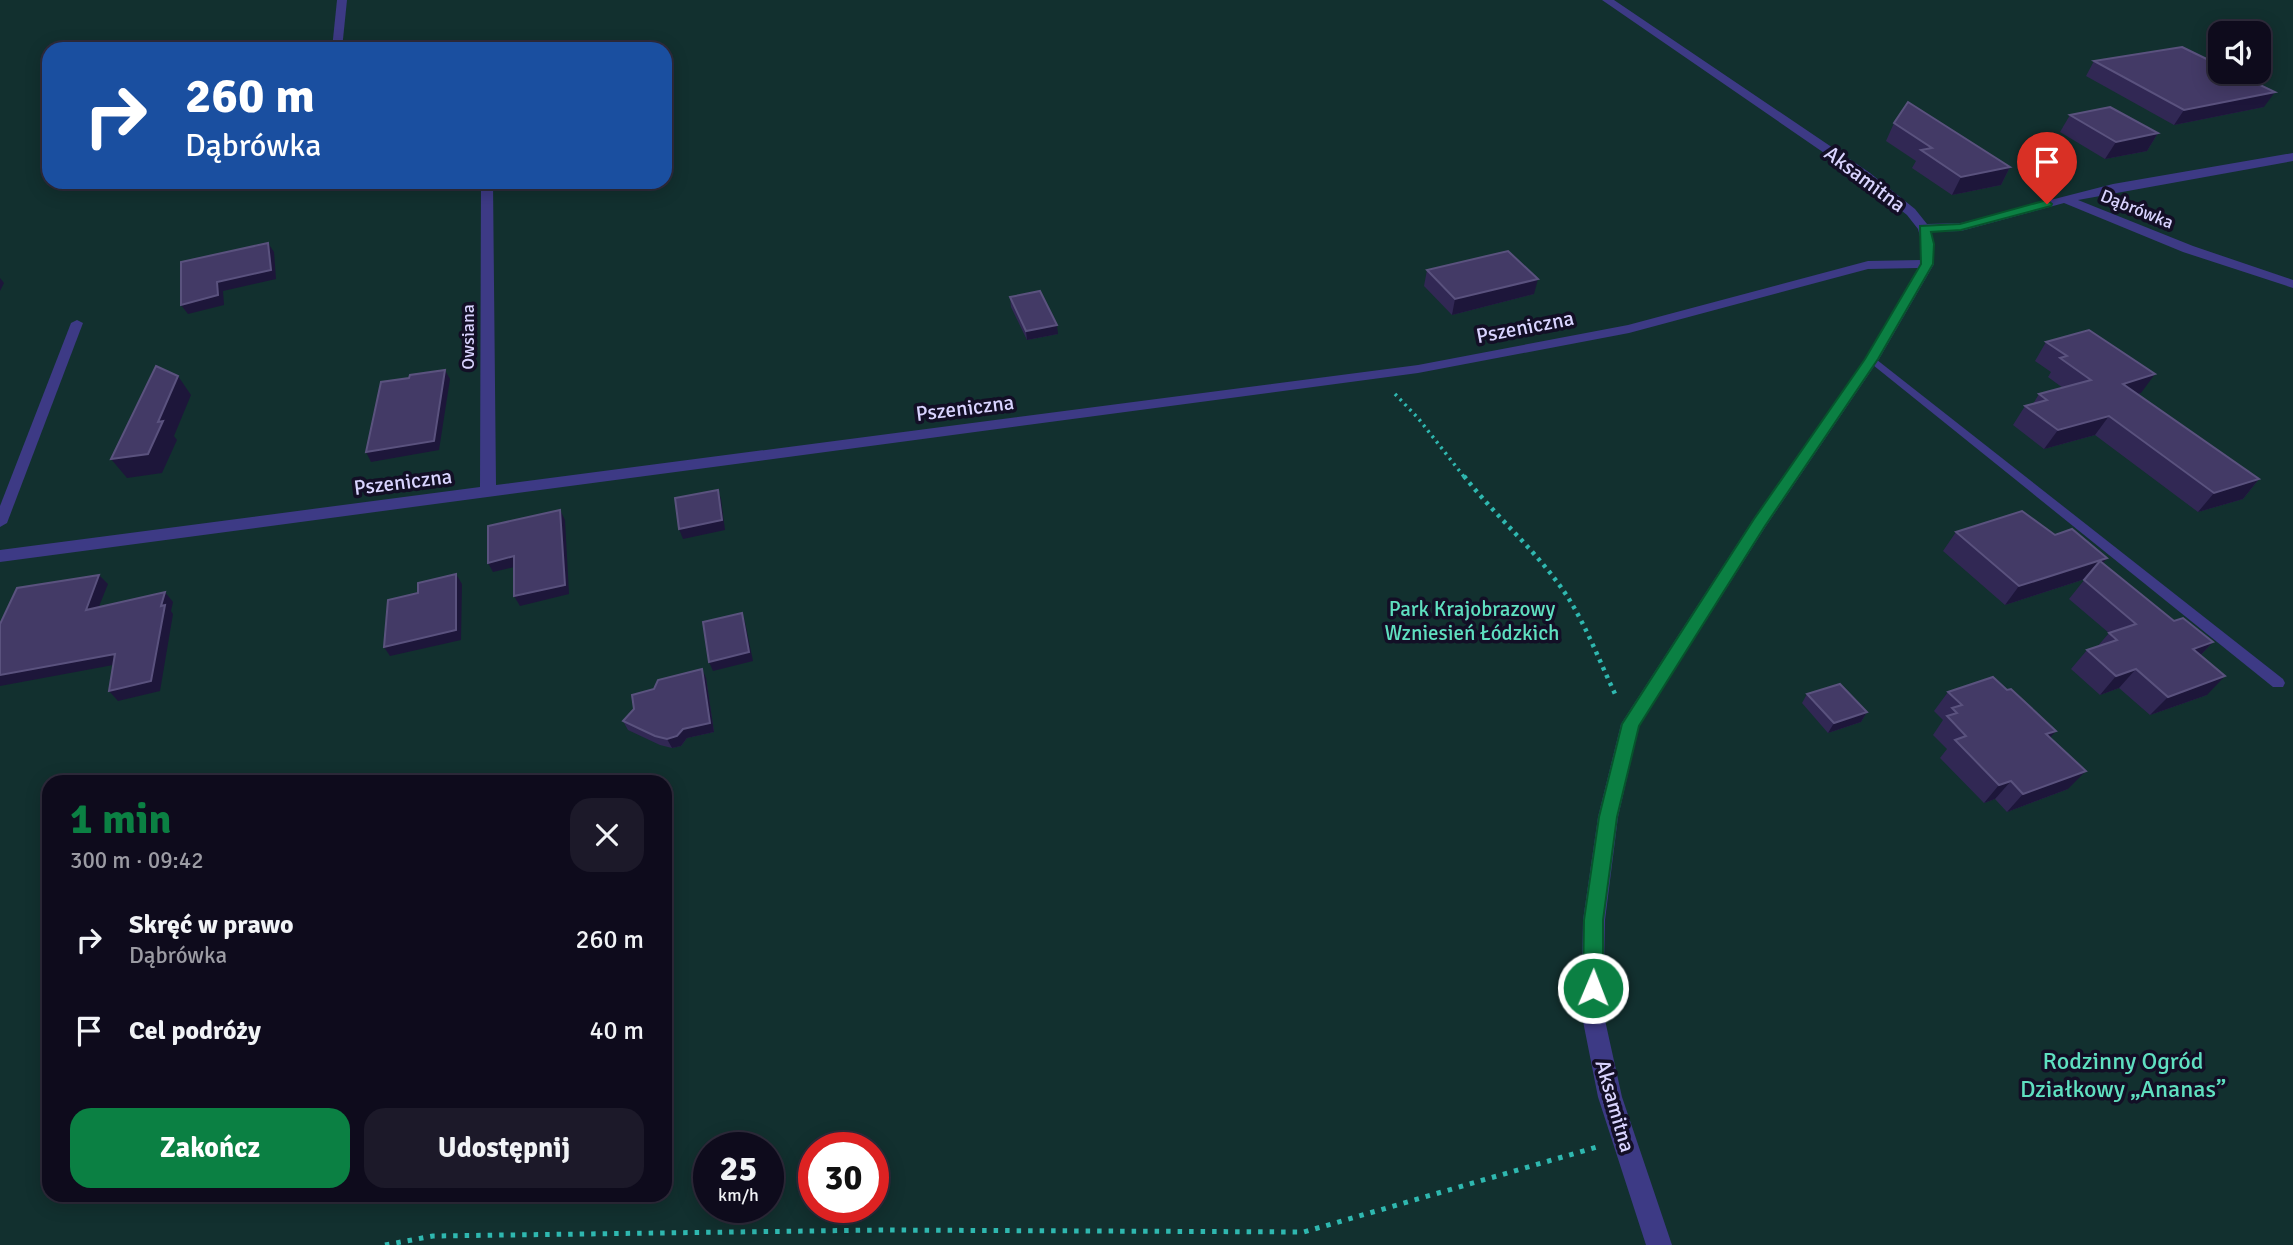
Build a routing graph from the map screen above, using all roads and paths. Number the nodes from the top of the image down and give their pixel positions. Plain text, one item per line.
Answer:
1 (342, 0) edge
2 (1607, 0) edge
3 (338, 42) edge
4 (2293, 157) edge
5 (486, 189) edge
6 (2065, 199) junction
7 (1924, 228) junction
8 (1927, 264) junction
9 (2293, 284) edge
10 (77, 323) dead end
11 (1872, 359) junction
12 (1377, 375) junction
13 (488, 492) junction
14 (0, 523) edge
15 (0, 555) edge
16 (2278, 683) dead end
17 (1630, 724) junction
18 (1623, 1139) junction
19 (385, 1245) edge
20 (1659, 1245) edge

1 - 3 street
2 - 7 street, Aksamitna
4 - 6 street
5 - 13 street, Owsiana
6 - 7 street
6 - 9 street, Dąbrówka
7 - 8 street, Aksamitna
8 - 11 street, Aksamitna
8 - 12 street, Pszeniczna
10 - 14 lane
11 - 16 lane
11 - 17 street, Aksamitna
12 - 13 street, Pszeniczna
12 - 17 path
13 - 15 street, Pszeniczna
17 - 18 street, Aksamitna
18 - 19 path
18 - 20 street, Aksamitna

